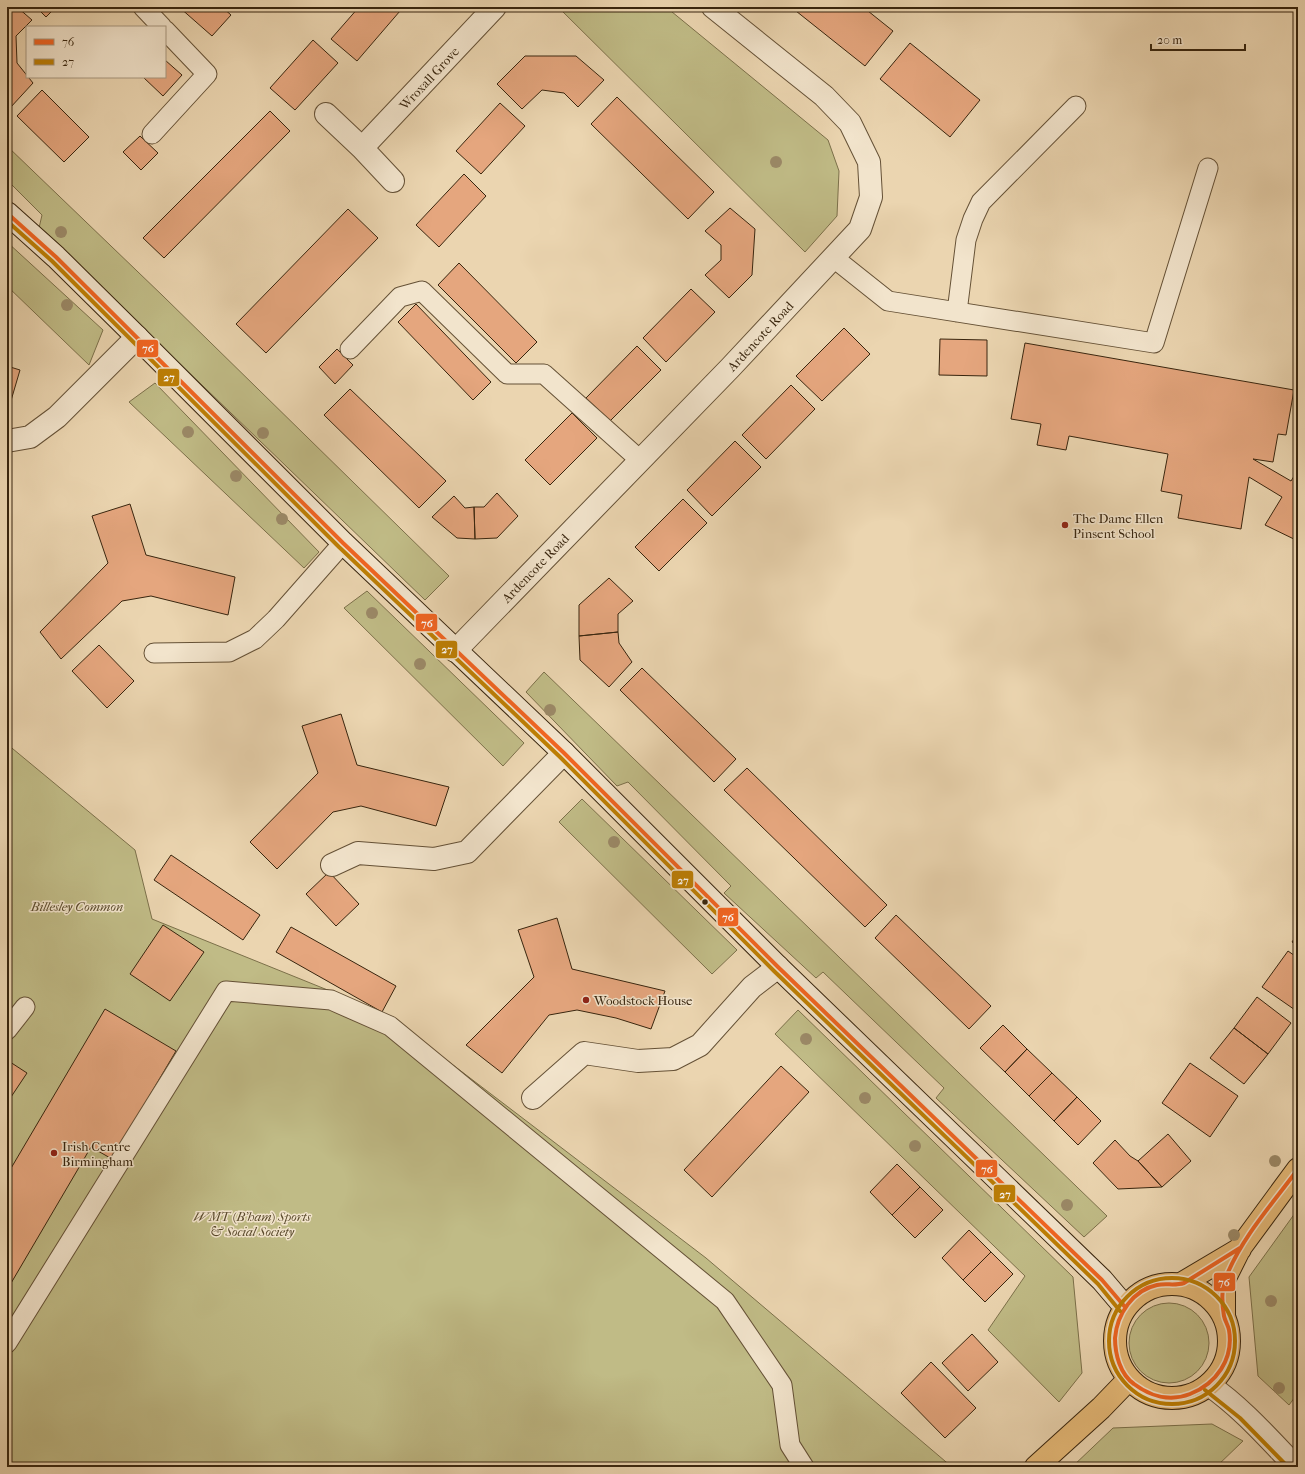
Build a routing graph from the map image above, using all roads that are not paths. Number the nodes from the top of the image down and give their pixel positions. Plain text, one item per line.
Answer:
1 (142, 7) edge
2 (495, 7) edge
3 (712, 7) edge
4 (161, 26) edge
5 (166, 31) edge
6 (1076, 106) dead end
7 (326, 114) dead end
8 (152, 134) dead end
9 (362, 148) junction
10 (1208, 168) dead end
11 (393, 181) dead end
12 (7, 213) edge
13 (834, 258) junction
14 (957, 312) junction
15 (137, 337) junction
16 (350, 349) dead end
17 (7, 441) edge
18 (640, 460) junction
19 (343, 542) junction
20 (456, 651) junction
21 (154, 653) dead end
22 (564, 753) junction
23 (332, 865) dead end
24 (778, 967) junction
25 (25, 1007) dead end
26 (7, 1030) edge
27 (533, 1098) dead end
28 (1298, 1169) edge
29 (1240, 1248) junction
30 (1181, 1284) junction
31 (1125, 1307) junction
32 (1224, 1315) junction
33 (7, 1343) edge
34 (1129, 1380) junction
35 (1209, 1385) junction
36 (804, 1467) edge
37 (1036, 1467) edge
38 (1296, 1467) edge

1 - 4 lane
2 - 9 street, Wroxall Grove
3 - 13 street, Ardencote Road
5 - 8 lane
6 - 14 lane
7 - 9 street
9 - 11 street
10 - 14 lane
12 - 15 street
13 - 14 lane
13 - 18 street, Ardencote Road
15 - 17 street
15 - 19 street
16 - 18 lane
18 - 20 street, Ardencote Road
19 - 20 street
19 - 21 lane
20 - 22 street
22 - 23 street
22 - 24 street
24 - 27 street
24 - 31 street
25 - 26 lane
28 - 29 main road
29 - 30 main road
29 - 32 main road
30 - 31 main road
30 - 32 main road
31 - 34 main road
32 - 35 main road
33 - 36 lane
34 - 35 main road
34 - 37 main road
35 - 38 street

